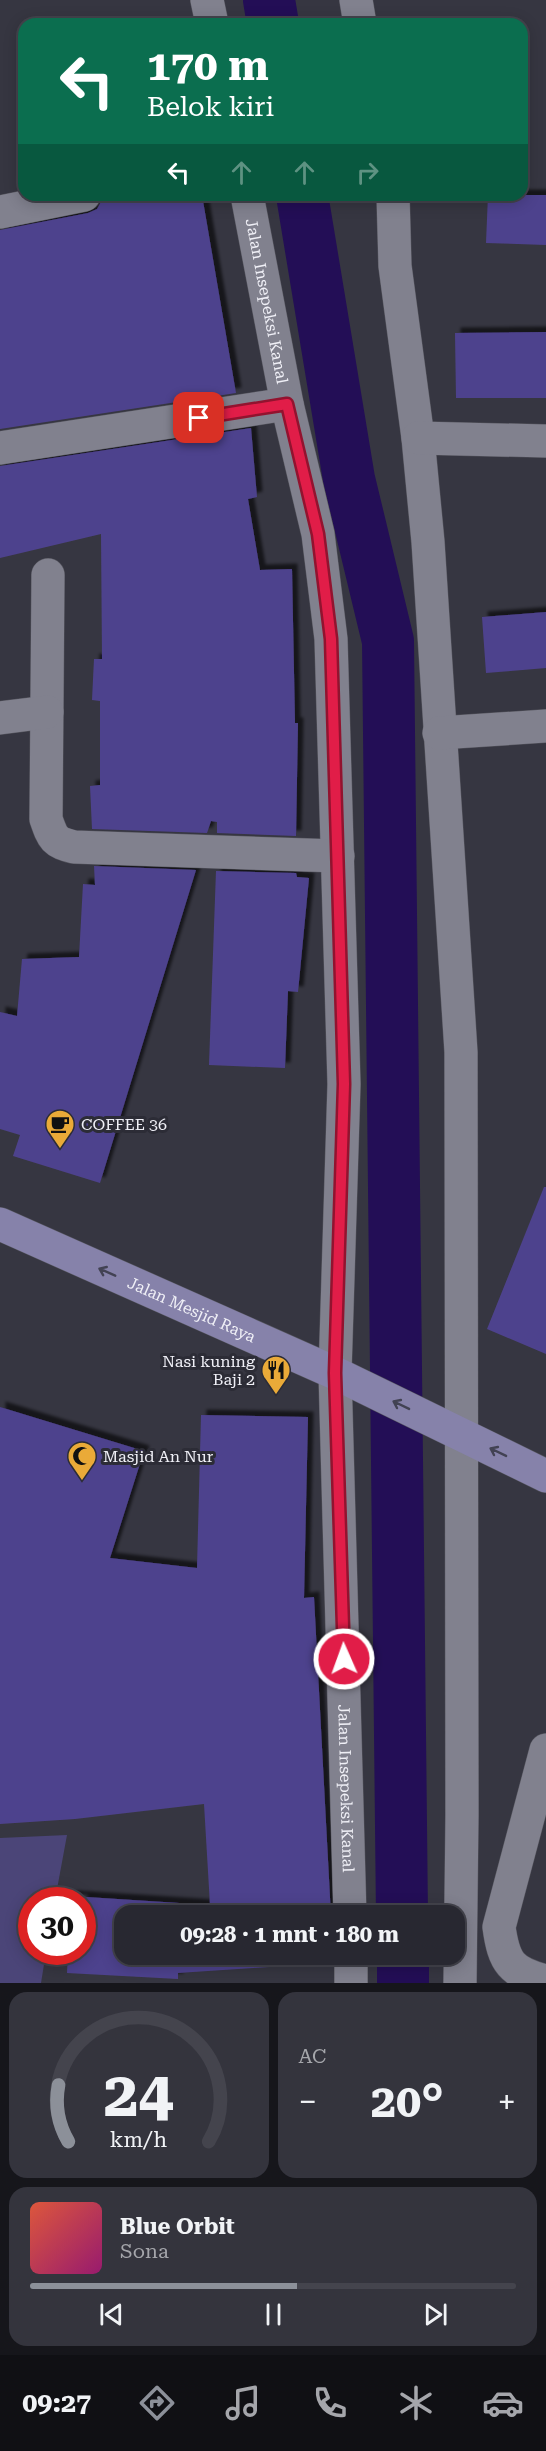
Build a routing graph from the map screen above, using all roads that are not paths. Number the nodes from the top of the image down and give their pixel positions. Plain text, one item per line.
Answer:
1 (207, 0) edge
2 (356, 0) edge
3 (211, 18) edge
4 (359, 18) edge
5 (54, 201) edge
6 (248, 201) edge
7 (393, 201) edge
8 (0, 212) edge
9 (287, 404) junction
10 (418, 438) junction
11 (546, 441) edge
12 (0, 448) edge
13 (48, 575) dead end
14 (47, 712) junction
15 (0, 718) edge
16 (546, 726) edge
17 (439, 733) junction
18 (338, 856) junction
19 (0, 1224) edge
20 (343, 1377) junction
21 (456, 1431) junction
22 (546, 1476) edge
23 (546, 1750) edge
24 (350, 1905) edge
25 (351, 1965) edge
26 (546, 1981) edge
27 (351, 1983) edge
28 (460, 1983) edge

1 - 3 street
2 - 4 street
5 - 8 street
6 - 9 street, Jalan Insepeksi Kanal
7 - 10 street
9 - 12 street
9 - 18 street, Jalan Insepeksi Kanal
10 - 11 street
10 - 17 street
13 - 14 street
14 - 15 street
14 - 18 street
16 - 17 street
17 - 21 street
18 - 20 street, Jalan Insepeksi Kanal
20 -> 19 street, Jalan Mesjid Raya
21 -> 20 street, Jalan Mesjid Raya
20 - 24 street, Jalan Insepeksi Kanal
22 -> 21 street, Jalan Mesjid Raya
21 - 28 street
23 - 26 street
25 - 27 street

